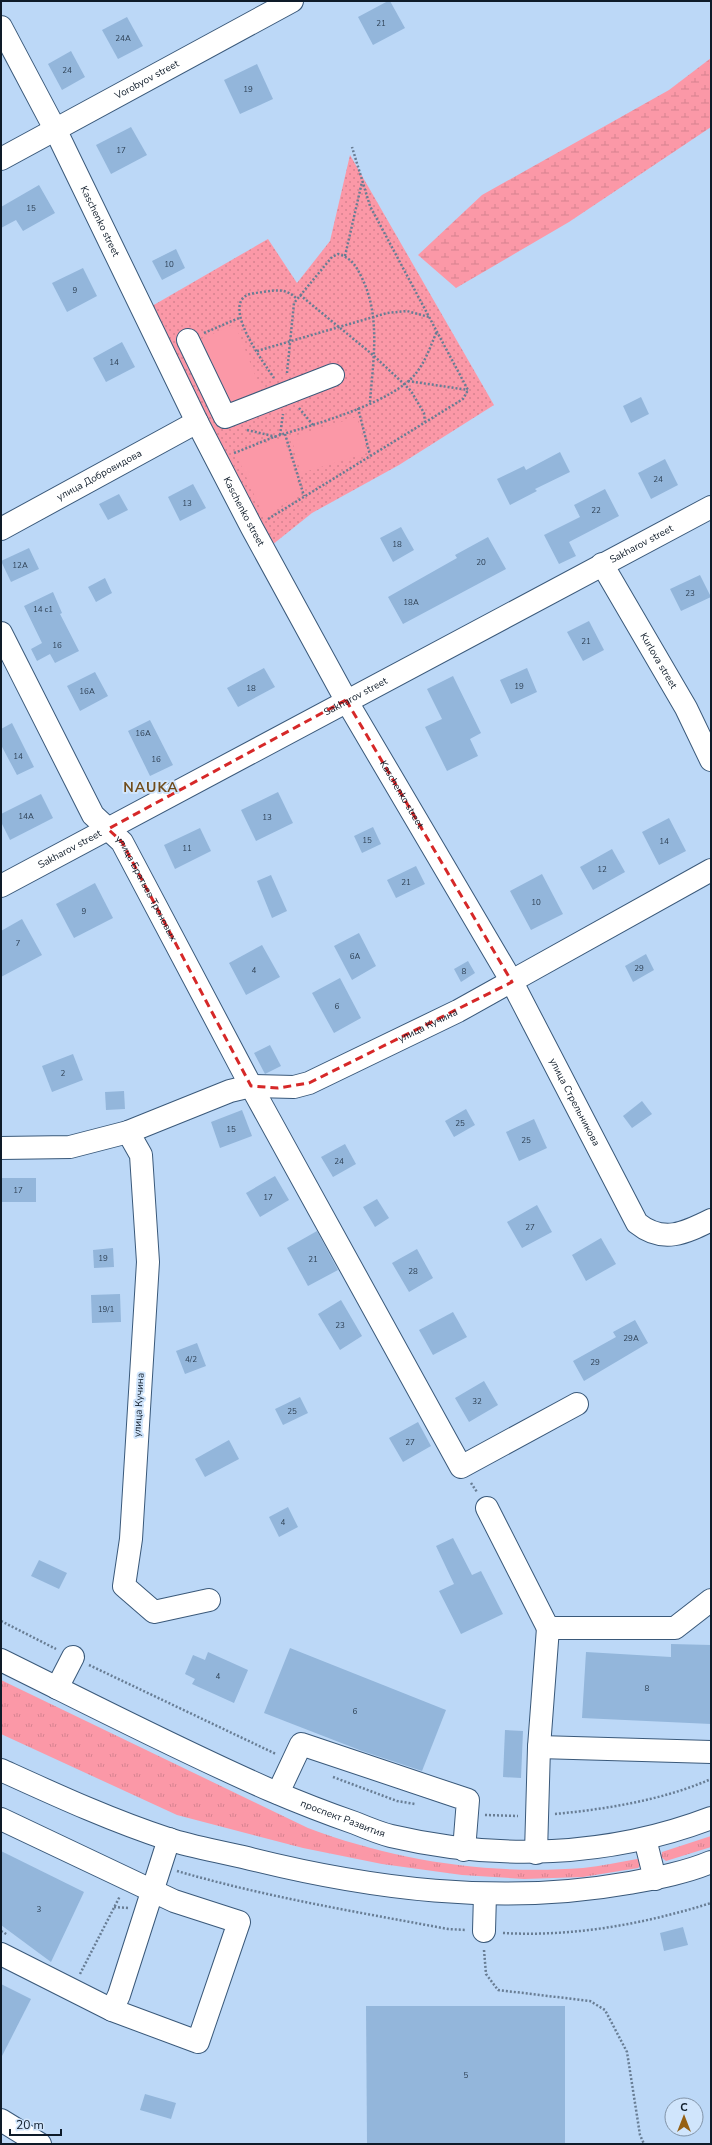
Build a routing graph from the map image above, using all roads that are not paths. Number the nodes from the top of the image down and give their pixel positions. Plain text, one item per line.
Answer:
1 (292, 1) edge
2 (1, 27) edge
3 (55, 128) junction
4 (1, 159) edge
5 (188, 340) road end
6 (333, 375) dead end
7 (197, 422) junction
8 (711, 507) edge
9 (1, 529) edge
10 (602, 564) junction
11 (1, 633) edge
12 (346, 700) junction
13 (711, 760) edge
14 (108, 829) junction
15 (711, 870) edge
16 (1, 886) edge
17 (512, 982) junction
18 (251, 1086) junction
19 (128, 1132) junction
20 (1, 1148) edge
21 (711, 1220) edge
22 (577, 1404) dead end
23 (487, 1508) road end
24 (209, 1600) dead end
25 (711, 1600) edge
26 (548, 1628) junction
27 (73, 1657) dead end
28 (1, 1660) edge
29 (57, 1688) junction
30 (539, 1747) junction
31 (711, 1752) edge
32 (1, 1770) edge
33 (278, 1793) junction
34 (711, 1818) edge
35 (1, 1819) edge
36 (169, 1839) junction
37 (645, 1839) junction
38 (464, 1850) junction
39 (536, 1854) junction
40 (711, 1862) edge
41 (655, 1879) junction
42 (152, 1890) junction
43 (485, 1894) junction
44 (484, 1931) road end
45 (1, 1954) edge
46 (112, 2010) junction
47 (1, 2120) edge
48 (40, 2144) edge

1 - 3 street, Vorobyov street
2 - 3 street, Kaschenko street
3 - 4 street, Vorobyov street
3 - 7 street, Kaschenko street
5 - 6 street
7 - 9 street, улица Добровидова
7 - 12 street, Kaschenko street
8 - 10 street, Sakharov street
10 - 12 street, Sakharov street
10 - 13 street, Kurlova street
11 - 14 street, улица Братьев Троновых
12 - 14 street, Sakharov street
12 - 17 street, Kaschenko street
14 - 16 street, Sakharov street
14 - 18 street, улица Братьев Троновых
15 - 17 street, улица Кучина
17 - 18 street, улица Кучина
17 - 21 street, улица Стрельникова
18 - 19 street, улица Кучина
18 - 22 street, улица Братьев Троновых
19 - 20 street, улица Кучина
19 - 24 street, улица Кучина
23 - 26 street
25 - 26 street
26 - 30 street
27 - 29 street
28 - 29 street, проспект Развития
29 - 33 street, проспект Развития
30 - 31 street
30 - 39 street
32 - 36 street
33 - 38 street, проспект Развития
33 - 38 street
34 - 37 street, проспект Развития
35 - 42 street
36 - 42 street
36 - 43 street
37 - 39 street, проспект Развития
37 - 41 street
38 - 39 street, проспект Развития
40 - 41 street
41 - 43 street
42 - 46 street
42 - 46 street
43 - 44 street
45 - 46 street
47 - 48 street

